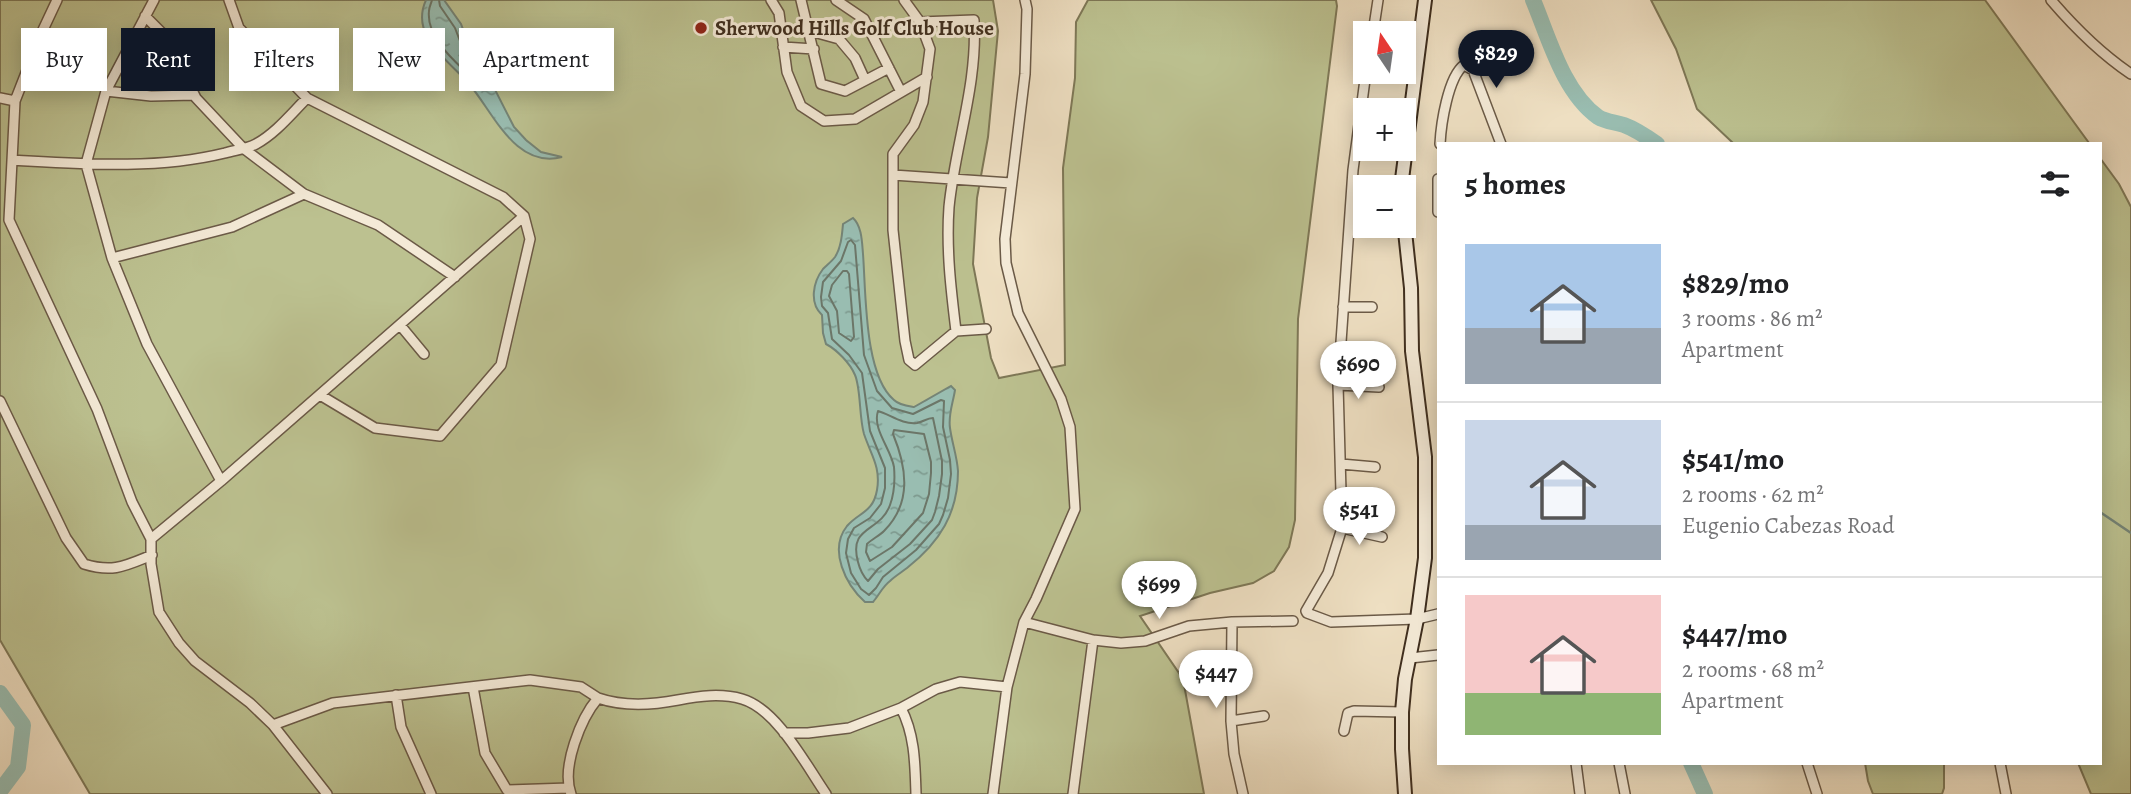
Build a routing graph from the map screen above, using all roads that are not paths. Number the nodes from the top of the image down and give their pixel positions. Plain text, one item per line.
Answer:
1 (57, 0) edge
2 (154, 0) edge
3 (229, 0) edge
4 (771, 0) edge
5 (801, 0) edge
6 (811, 0) edge
7 (836, 0) edge
8 (904, 0) edge
9 (1025, 0) edge
10 (1378, 0) edge
11 (1425, 0) edge
12 (2051, 0) edge
13 (145, 16) junction
14 (1375, 21) edge
15 (920, 23) junction
16 (810, 31) junction
17 (783, 47) junction
18 (814, 49) junction
19 (889, 68) junction
20 (2131, 74) edge
21 (927, 77) junction
22 (865, 80) junction
23 (1364, 84) edge
24 (107, 89) edge
25 (106, 91) joint
26 (901, 92) junction
27 (194, 95) junction
28 (0, 98) edge
29 (307, 98) junction
30 (15, 101) junction
31 (1440, 142) edge
32 (1500, 142) edge
33 (243, 148) junction
34 (12, 160) junction
35 (86, 164) junction
36 (893, 175) junction
37 (1403, 175) edge
38 (953, 179) junction
39 (1011, 183) junction
40 (304, 194) junction
41 (524, 216) junction
42 (4, 220) edge
43 (1406, 238) edge
44 (112, 258) junction
45 (456, 276) junction
46 (1343, 307) junction
47 (1372, 307) dead end
48 (400, 325) junction
49 (986, 329) dead end
50 (956, 331) junction
51 (425, 354) dead end
52 (1338, 385) junction
53 (1379, 387) dead end
54 (320, 395) junction
55 (0, 401) edge
56 (1341, 464) junction
57 (1375, 467) dead end
58 (221, 481) junction
59 (1342, 528) junction
60 (1382, 537) dead end
61 (151, 539) junction
62 (152, 555) junction
63 (1437, 614) edge
64 (1417, 620) junction
65 (1293, 621) dead end
66 (1024, 622) junction
67 (1231, 622) junction
68 (1093, 640) junction
69 (1437, 655) edge
70 (1410, 657) junction
71 (473, 687) junction
72 (1007, 687) junction
73 (396, 695) junction
74 (598, 698) junction
75 (901, 708) junction
76 (1402, 712) junction
77 (1264, 716) dead end
78 (1231, 721) junction
79 (273, 725) junction
80 (1344, 731) dead end
81 (784, 733) junction
82 (1576, 765) edge
83 (1619, 765) edge
84 (1808, 765) edge
85 (2000, 765) edge
86 (570, 791) edge
87 (327, 794) edge
88 (431, 794) edge
89 (826, 794) edge
90 (916, 794) edge
91 (993, 794) edge
92 (1073, 794) edge
93 (1243, 794) edge
94 (1405, 794) edge
95 (1580, 794) edge
96 (1625, 794) edge
97 (1817, 794) edge
98 (2006, 794) edge

1 - 30 street
2 - 13 street
3 - 29 street
4 - 17 street
5 - 6 street
5 - 16 street
7 - 19 street
8 - 15 street
9 - 39 street
10 - 14 street
11 - 37 street
12 - 20 street
13 - 24 street
13 - 27 street
15 - 21 street
15 - 38 street
16 - 18 street
16 - 22 street
17 - 18 street
17 - 26 street
18 - 22 street
19 - 22 street
19 - 26 street
21 - 26 street
21 - 36 street
23 - 46 street
25 - 27 street
25 - 35 street
27 - 33 street
28 - 30 street
29 - 33 street
29 - 41 street
30 - 34 street
31 - 32 street
33 - 35 street
33 - 40 street
34 - 35 street
34 - 42 street
35 - 44 street
36 - 38 street
36 - 50 street
38 - 39 street
38 - 50 street
39 - 66 street
40 - 44 street
40 - 45 street
41 - 45 street
41 - 54 street
42 - 61 street
43 - 64 street
44 - 58 street
45 - 48 street
46 - 47 street
46 - 52 street
48 - 51 street
48 - 54 street
49 - 50 street
52 - 53 street
52 - 56 street
54 - 58 street
55 - 62 street
56 - 57 street
56 - 59 street
58 - 61 street
59 - 60 street
59 - 64 street
61 - 62 street
62 - 79 street
63 - 64 street
64 - 70 street
65 - 67 street
66 - 68 street
66 - 72 street
67 - 68 street
67 - 78 street
68 - 92 street
69 - 70 street
70 - 76 street
71 - 73 street
71 - 74 street
71 - 86 street
72 - 75 street
72 - 91 street
73 - 79 street
73 - 88 street
74 - 81 street
74 - 86 street
75 - 81 street
75 - 90 street
76 - 80 street
76 - 94 street
77 - 78 street
78 - 93 street
79 - 87 street
81 - 89 street
82 - 95 street
83 - 96 street
84 - 97 street
85 - 98 street

